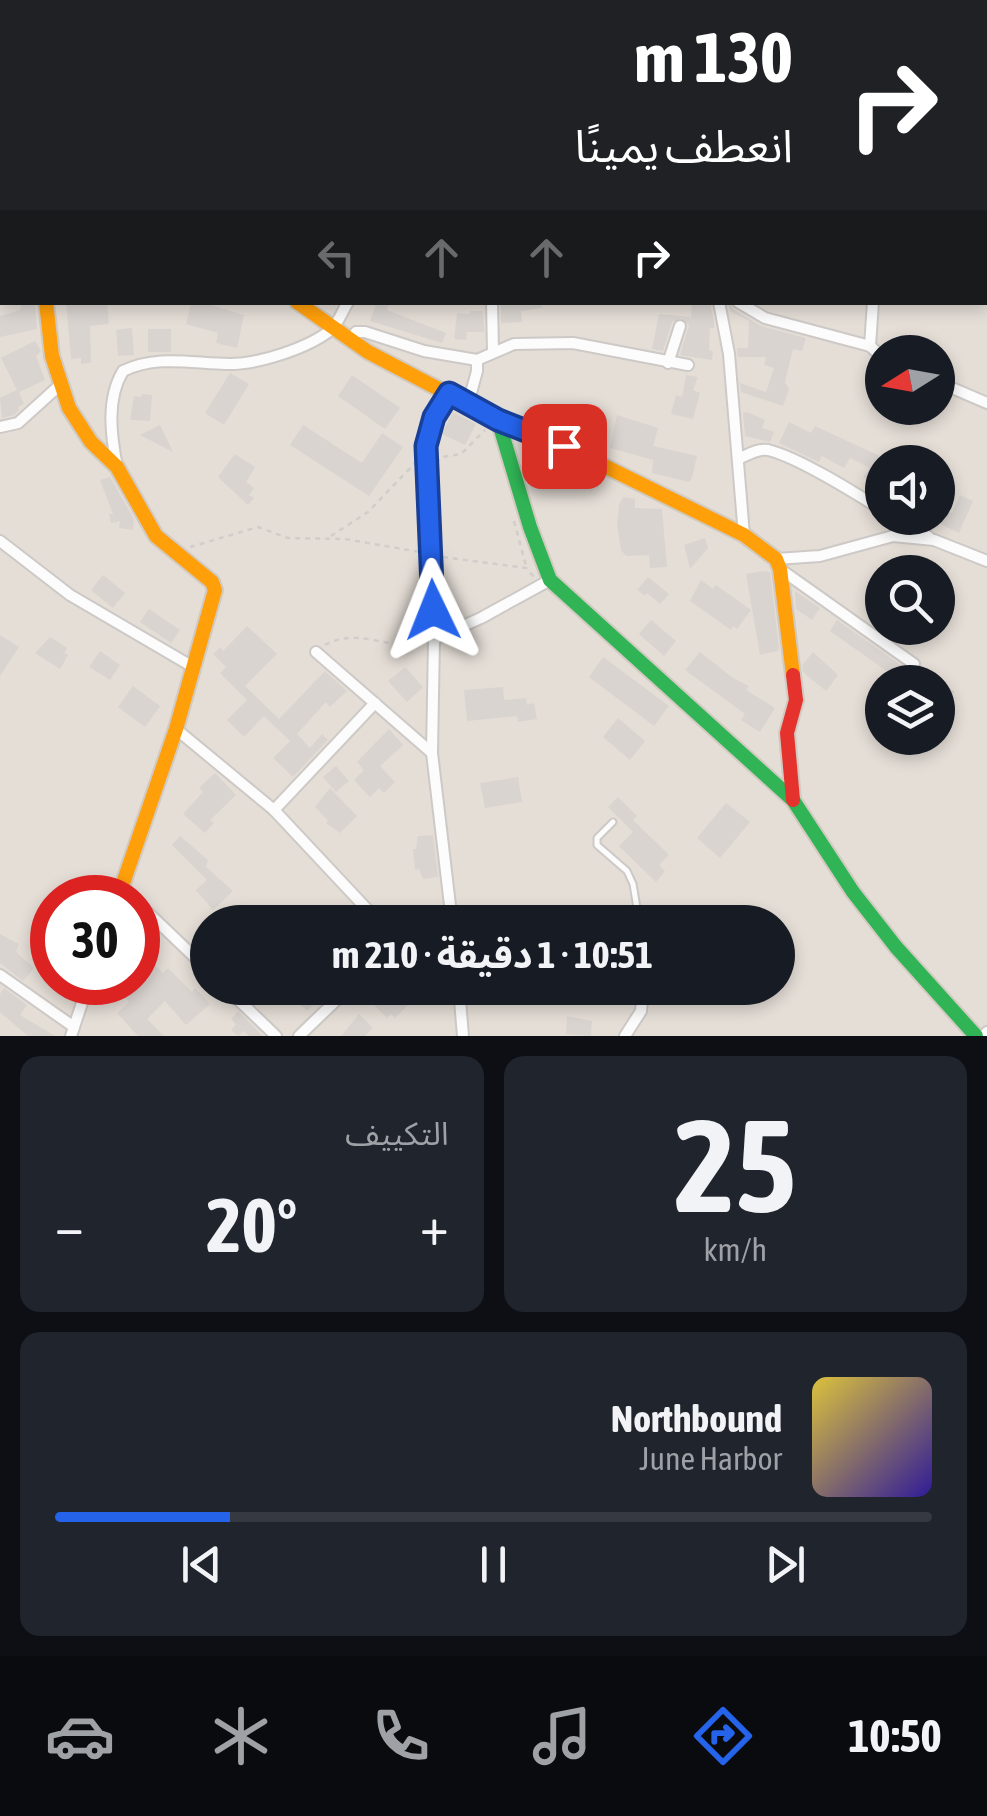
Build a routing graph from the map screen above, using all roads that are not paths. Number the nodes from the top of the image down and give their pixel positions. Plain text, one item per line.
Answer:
1 (46, 305) edge
2 (301, 305) edge
3 (346, 305) edge
4 (492, 305) edge
5 (720, 305) edge
6 (744, 305) edge
7 (873, 305) edge
8 (680, 326) dead end
9 (333, 328) junction
10 (871, 335) edge
11 (350, 340) junction
12 (865, 345) edge
13 (494, 352) junction
14 (477, 360) junction
15 (668, 363) junction
16 (688, 365) dead end
17 (61, 384) junction
18 (955, 389) edge
19 (449, 393) junction
20 (987, 403) edge
21 (468, 404) junction
22 (491, 417) junction
23 (0, 427) edge
24 (738, 459) junction
25 (117, 467) junction
26 (865, 500) edge
27 (744, 535) junction
28 (925, 535) edge
29 (934, 540) junction
30 (0, 541) edge
31 (987, 561) edge
32 (778, 564) junction
33 (546, 583) junction
34 (434, 639) junction
35 (316, 652) road end
36 (914, 664) dead end
37 (193, 668) junction
38 (376, 703) junction
39 (176, 729) junction
40 (432, 753) junction
41 (793, 800) junction
42 (274, 810) junction
43 (613, 822) dead end
44 (134, 875) edge
45 (363, 905) edge
46 (450, 905) edge
47 (636, 905) edge
48 (160, 926) edge
49 (190, 953) edge
50 (0, 975) edge
51 (82, 1005) edge
52 (244, 1005) edge
53 (331, 1005) edge
54 (460, 1005) edge
55 (641, 1005) edge
56 (73, 1032) edge
57 (276, 1036) edge
58 (298, 1036) edge
59 (463, 1036) edge
60 (624, 1036) edge
61 (976, 1036) edge

1 - 17 street
2 - 9 street
3 - 9 street
4 - 13 street
5 - 24 street
6 - 12 street
7 - 10 street
8 - 15 street
9 - 11 street
9 - 25 street
11 - 14 street
11 - 19 street
13 - 14 street
13 - 15 street
14 - 21 street
15 - 16 street
17 - 23 street
17 - 25 street
18 - 20 street
19 - 21 street
19 - 34 street
21 - 22 street
22 - 27 street
22 - 33 street
24 - 26 street
24 - 27 street
25 - 37 street
27 - 32 street
28 - 29 street
29 - 31 street
29 - 32 street
30 - 37 street
32 - 36 street
32 - 41 street
33 - 34 street
33 - 41 street
34 - 40 street
35 - 38 street
37 - 39 street
38 - 40 street
38 - 42 street
39 - 42 street
39 - 44 street
40 - 46 street
41 - 61 street
42 - 45 street
43 - 47 lane
48 - 49 street
50 - 56 street
51 - 56 street
52 - 57 street
53 - 58 street
54 - 59 street
55 - 60 street

